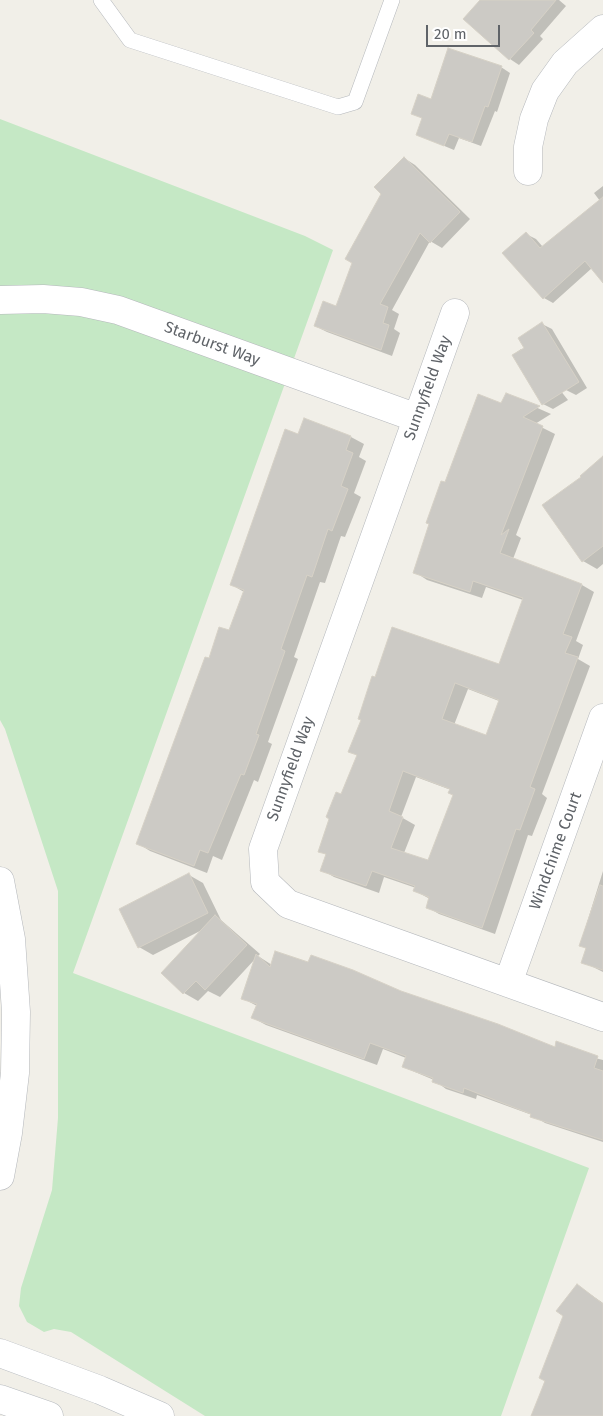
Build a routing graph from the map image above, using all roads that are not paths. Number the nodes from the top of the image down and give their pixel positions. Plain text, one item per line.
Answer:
1 (101, 0) edge
2 (392, 0) edge
3 (603, 29) edge
4 (528, 171) dead end
5 (0, 300) edge
6 (455, 313) dead end
7 (418, 418) junction
8 (603, 718) edge
9 (0, 881) edge
10 (508, 983) junction
11 (603, 1017) edge
12 (0, 1176) edge
13 (0, 1353) edge
14 (0, 1399) edge
15 (49, 1416) edge
16 (160, 1416) edge

1 - 2 lane
3 - 4 street
5 - 7 street, Starburst Way
6 - 7 street, Sunnyfield Way
7 - 10 street, Sunnyfield Way
8 - 10 street, Windchime Court
9 - 12 street
10 - 11 street, Sunnyfield Way
13 - 16 street
14 - 15 street

